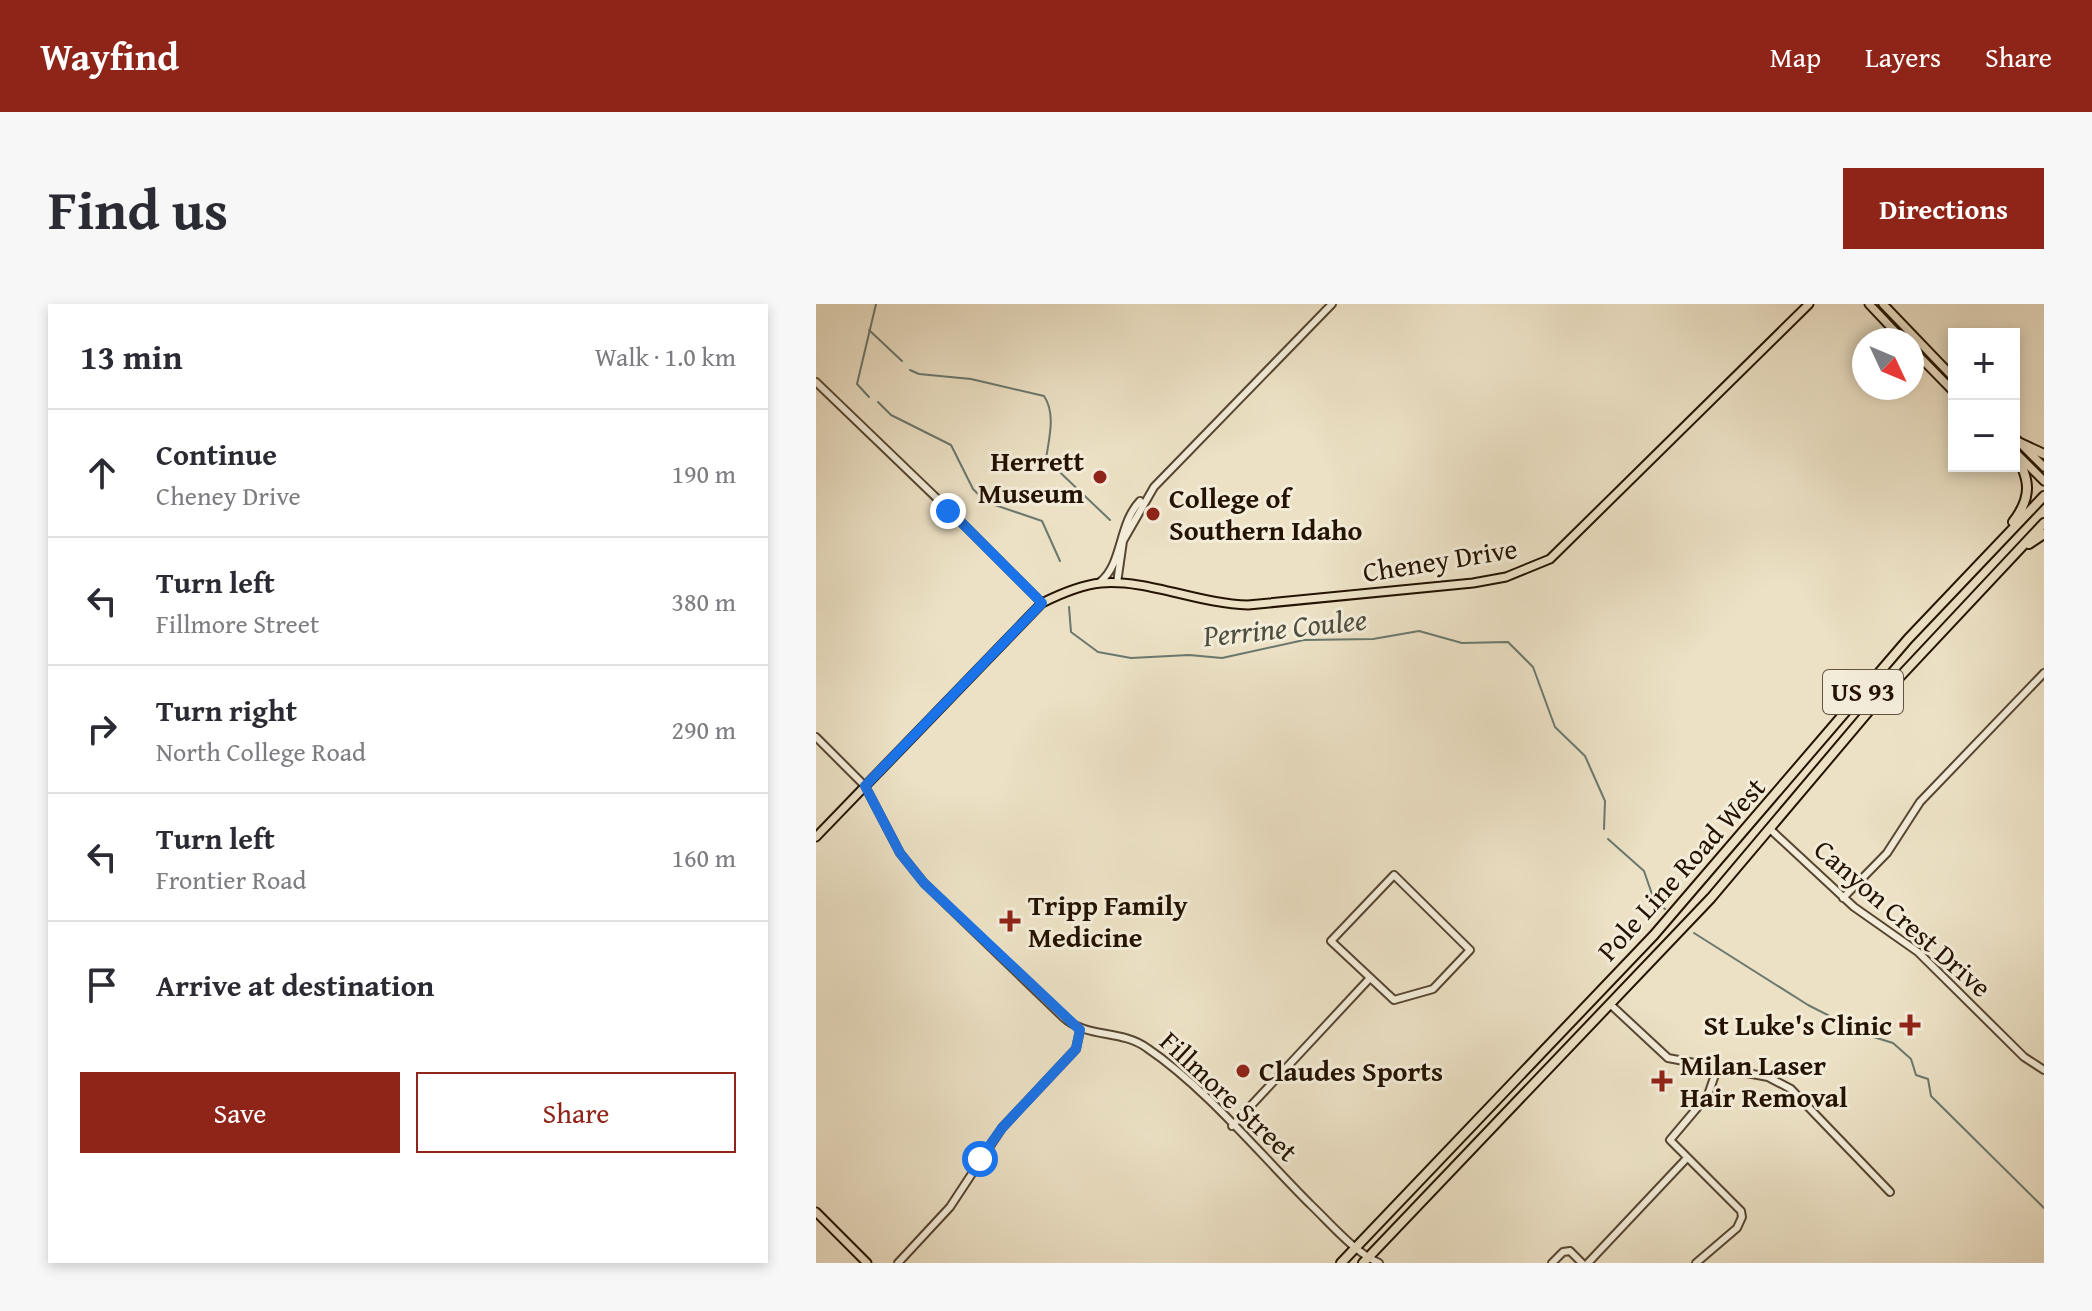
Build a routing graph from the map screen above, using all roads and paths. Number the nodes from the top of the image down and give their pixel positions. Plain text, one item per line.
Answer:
1 (1332, 304) edge
2 (1809, 304) edge
3 (1869, 304) edge
4 (1883, 304) edge
5 (1892, 328) edge
6 (1924, 361) edge
7 (1948, 372) edge
8 (816, 382) edge
9 (1948, 386) edge
10 (2020, 446) edge
11 (2020, 448) edge
12 (2020, 450) edge
13 (2044, 454) edge
14 (2020, 457) edge
15 (2044, 467) edge
16 (2044, 481) edge
17 (1154, 487) junction
18 (2044, 496) edge
19 (2044, 523) edge
20 (2044, 534) edge
21 (1991, 550) junction
22 (2009, 559) junction
23 (1099, 583) junction
24 (1117, 583) junction
25 (1042, 603) junction
26 (2044, 673) edge
27 (816, 737) edge
28 (865, 786) junction
29 (1771, 830) junction
30 (816, 837) edge
31 (1843, 898) junction
32 (1370, 978) junction
33 (1611, 1005) junction
34 (1080, 1030) junction
35 (1717, 1069) junction
36 (2044, 1070) edge
37 (1232, 1126) junction
38 (1687, 1158) junction
39 (1890, 1192) dead end
40 (816, 1212) edge
41 (1356, 1247) junction
42 (1366, 1260) edge
43 (867, 1263) edge
44 (898, 1263) edge
45 (1341, 1263) edge
46 (1379, 1263) edge
47 (1552, 1263) edge
48 (1585, 1263) edge
49 (1696, 1263) edge

1 - 17 street
2 - 24 main road, Cheney Drive
3 - 5 main road
4 - 7 main road
6 - 9 main road
8 - 25 street
10 - 13 highway
11 - 15 main road
12 - 16 main road
14 - 21 highway
17 - 23 street
17 - 24 street
18 - 21 highway, Pole Line Road West / US 93
19 - 22 highway, Pole Line Road West / US 93
20 - 22 highway
21 - 41 highway, Pole Line Road West / US 93
22 - 29 highway, Pole Line Road West / US 93
23 - 24 main road, Cheney Drive
23 - 25 main road, Cheney Drive
25 - 28 main road
26 - 31 street
27 - 28 street
28 - 30 main road
28 - 34 street
29 - 31 street, Canyon Crest Drive
29 - 33 highway, Pole Line Road West / US 93
31 - 36 street, Canyon Crest Drive
32 - 32 street
32 - 37 street
33 - 35 street
33 - 42 highway, Pole Line Road West / US 93
34 - 37 street, Fillmore Street
34 - 44 street
35 - 38 street
35 - 39 street
37 - 41 street, Fillmore Street
38 - 48 street
38 - 49 street
40 - 43 main road
41 - 42 street, Fillmore Street
41 - 45 highway, Pole Line Road West / US 93
42 - 46 street, Fillmore Street
47 - 48 street

